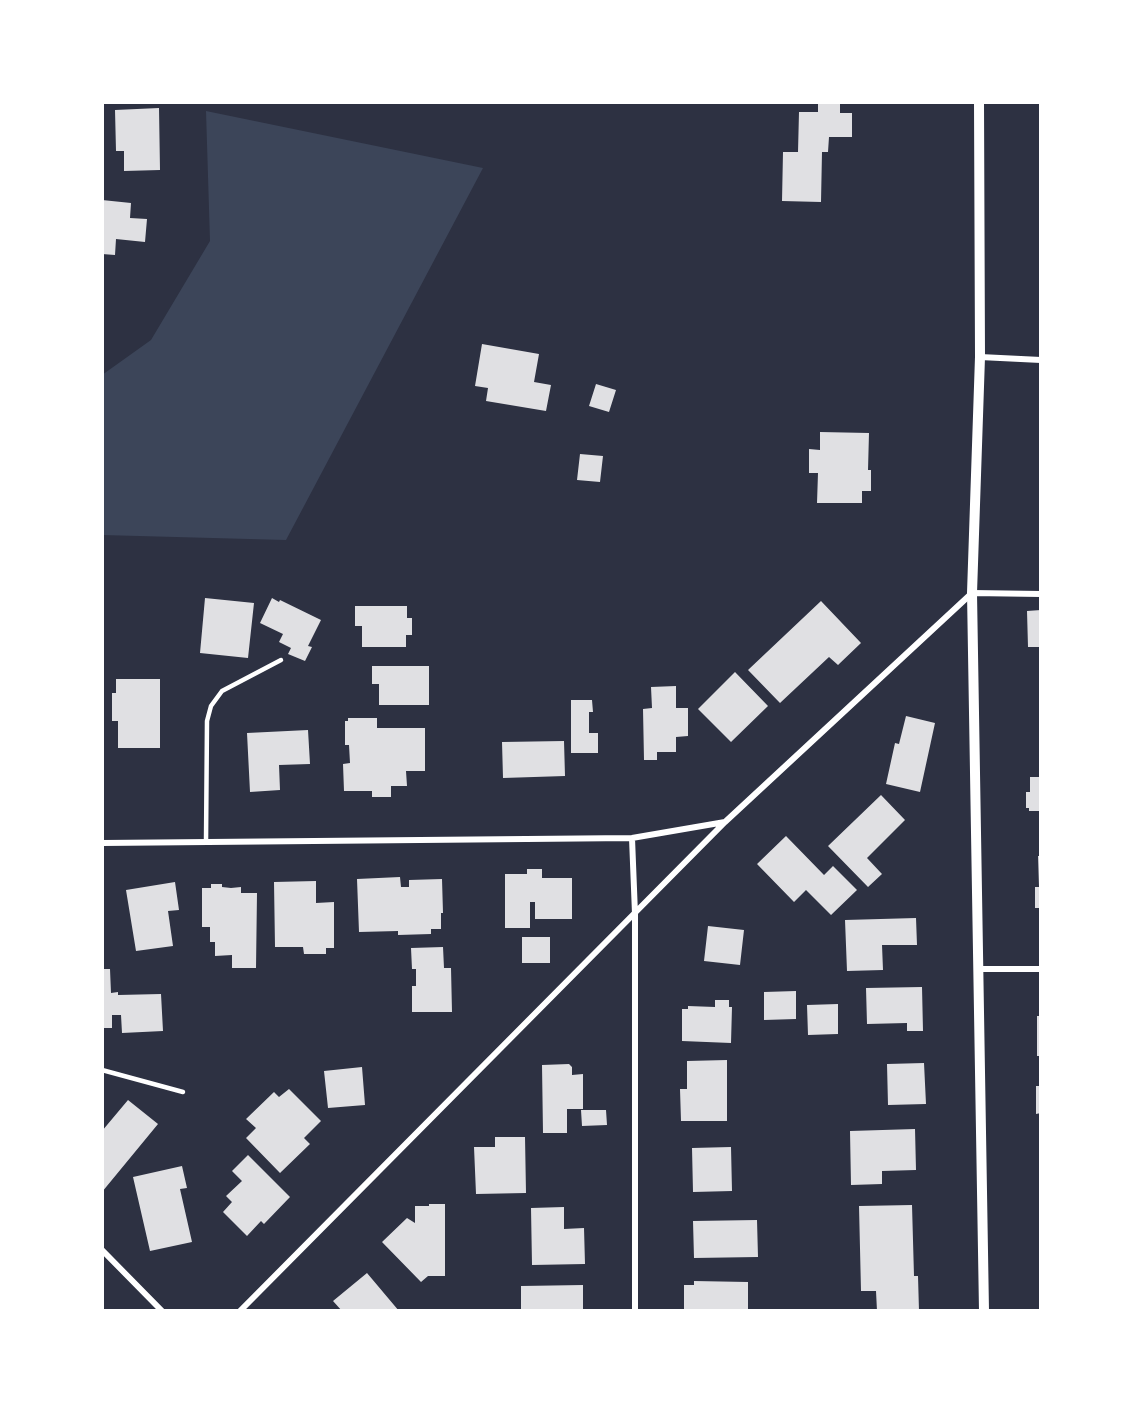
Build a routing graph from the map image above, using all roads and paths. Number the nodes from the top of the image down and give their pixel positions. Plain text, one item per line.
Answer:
1 (979, 102) edge
2 (980, 357) junction
3 (1041, 360) edge
4 (972, 593) junction
5 (1041, 594) edge
6 (281, 660) dead end
7 (725, 822) junction
8 (632, 838) junction
9 (206, 842) junction
10 (102, 843) edge
11 (635, 914) junction
12 (979, 969) junction
13 (1041, 969) edge
14 (102, 1070) edge
15 (183, 1092) dead end
16 (102, 1250) edge
17 (162, 1311) edge
18 (240, 1311) edge
19 (635, 1311) edge
20 (984, 1311) edge

1 - 2 street
2 - 3 street
2 - 4 street
4 - 5 street
4 - 7 street
4 - 12 street
6 - 9 lane
7 - 8 street
7 - 11 street
8 - 9 street
8 - 11 street
9 - 10 street
11 - 18 street
11 - 19 street
12 - 13 street
12 - 20 street
14 - 15 lane
16 - 17 street

